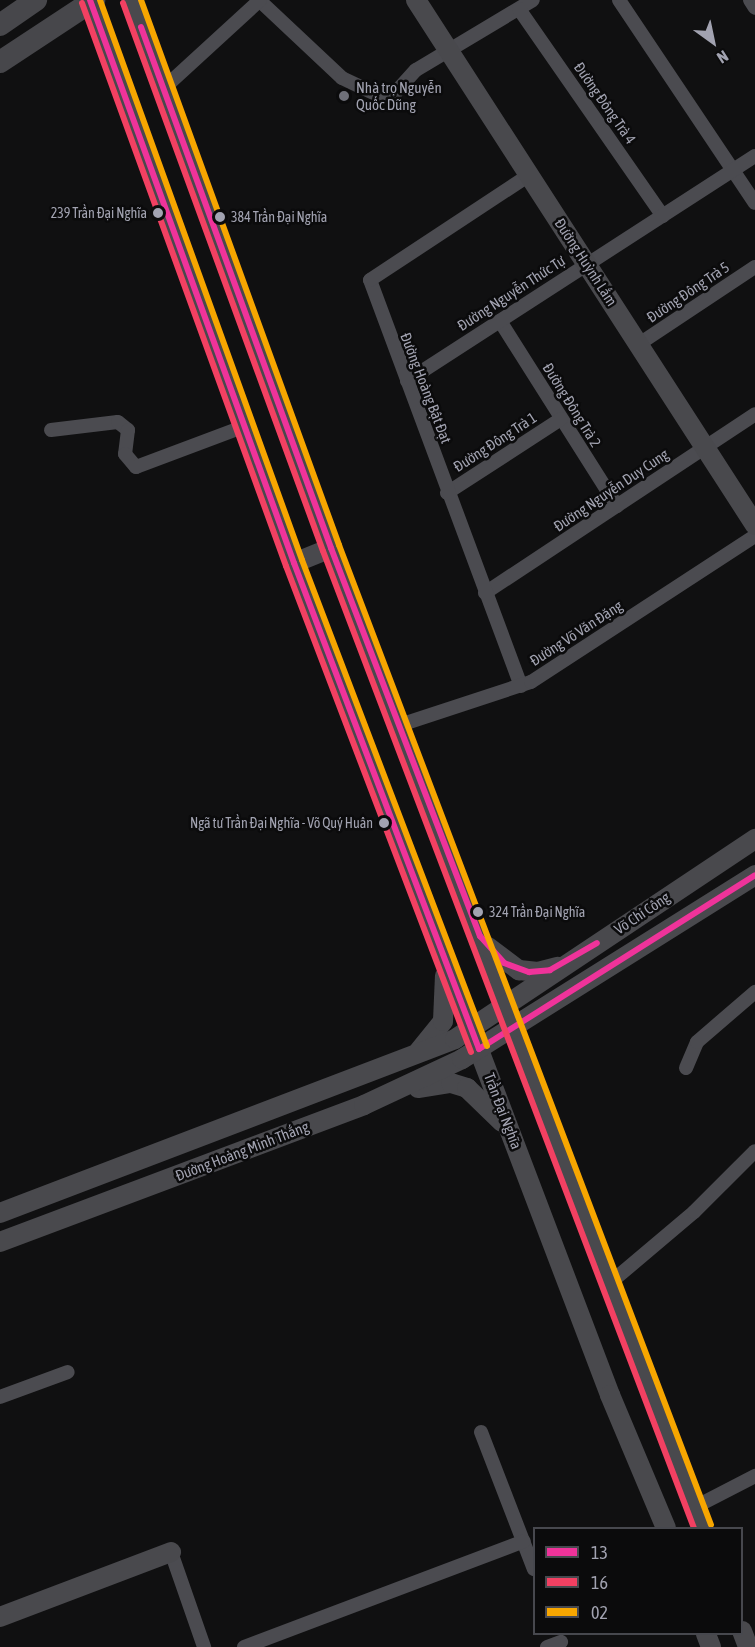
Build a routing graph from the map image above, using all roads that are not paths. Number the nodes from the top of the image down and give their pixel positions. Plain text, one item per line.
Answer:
1 (36, 0) edge
2 (131, 0) edge
3 (260, 0) edge
4 (416, 0) edge
5 (533, 0) edge
6 (619, 0) edge
7 (750, 0) edge
8 (92, 1) edge
9 (755, 8) edge
10 (519, 9) junction
11 (0, 25) edge
12 (450, 53) junction
13 (0, 62) edge
14 (164, 88) junction
15 (755, 156) edge
16 (734, 170) junction
17 (529, 175) junction
18 (755, 203) edge
19 (663, 216) junction
20 (588, 263) junction
21 (755, 267) edge
22 (500, 321) junction
23 (639, 344) junction
24 (407, 381) junction
25 (755, 414) edge
26 (561, 419) junction
27 (245, 426) junction
28 (51, 430) dead end
29 (705, 446) junction
30 (447, 492) junction
31 (617, 506) junction
32 (755, 525) edge
33 (755, 536) edge
34 (331, 548) junction
35 (294, 563) junction
36 (484, 593) junction
37 (521, 686) junction
38 (400, 725) junction
39 (755, 839) edge
40 (755, 875) edge
41 (480, 936) junction
42 (444, 958) junction
43 (570, 962) junction
44 (755, 992) edge
45 (507, 1006) junction
46 (515, 1027) junction
47 (471, 1029) junction
48 (479, 1049) junction
49 (401, 1062) junction
50 (686, 1068) dead end
51 (364, 1105) junction
52 (516, 1146) junction
53 (755, 1151) edge
54 (0, 1213) edge
55 (0, 1242) edge
56 (610, 1283) junction
57 (68, 1372) dead end
58 (0, 1397) edge
59 (481, 1432) dead end
60 (755, 1476) edge
61 (695, 1507) junction
62 (666, 1527) edge
63 (703, 1527) edge
64 (524, 1541) junction
65 (171, 1552) joint
66 (533, 1566) edge
67 (0, 1617) edge
68 (561, 1641) edge
69 (204, 1647) edge
70 (244, 1647) edge
71 (547, 1647) edge

1 - 11 main road
2 - 14 main road
3 - 12 street
3 - 14 street
4 - 12 main road, Đường Huỳnh Lắm
5 - 10 street
6 - 16 street
7 - 9 street
8 - 13 main road
8 - 27 main road, Trần Đại Nghĩa
10 - 12 street
10 - 19 street, Đường Đông Trà 4
12 - 17 main road, Đường Huỳnh Lắm
14 - 34 main road
15 - 16 street, Đường Nguyễn Thức Tự
16 - 18 street
16 - 19 street, Đường Nguyễn Thức Tự
17 - 20 main road, Đường Huỳnh Lắm
17 - 24 street, Đường Hoàng Bật Đạt
19 - 20 street, Đường Nguyễn Thức Tự
20 - 22 street, Đường Nguyễn Thức Tự
20 - 23 main road, Đường Huỳnh Lắm
21 - 23 street, Đường Đông Trà 5
22 - 24 street, Đường Nguyễn Thức Tự
22 - 26 street, Đường Đông Trà 2
23 - 29 main road, Đường Huỳnh Lắm
24 - 30 street, Đường Hoàng Bật Đạt
25 - 29 street, Đường Nguyễn Duy Cung
26 - 30 street, Đường Đông Trà 1
26 - 31 street, Đường Đông Trà 2
27 - 28 street
27 - 35 main road, Trần Đại Nghĩa
29 - 31 street, Đường Nguyễn Duy Cung
29 - 32 main road, Đường Huỳnh Lắm
30 - 36 street, Đường Hoàng Bật Đạt
31 - 36 street, Đường Nguyễn Duy Cung
33 - 37 street, Đường Võ Văn Đặng
34 - 35 main road
34 - 38 main road
35 - 42 main road, Trần Đại Nghĩa
36 - 37 street, Đường Hoàng Bật Đạt
37 - 38 street, Đường Võ Văn Đặng
38 - 41 main road
39 - 43 main road, Võ Chí Công
40 - 46 main road, Võ Chí Công
41 - 43 main road
41 - 45 main road
42 - 47 main road, Trần Đại Nghĩa
42 - 49 main road
43 - 45 main road, Võ Chí Công
44 - 50 street
45 - 46 main road
45 - 47 main road, Võ Chí Công
46 - 48 main road, Võ Chí Công
46 - 56 main road
47 - 48 main road, Trần Đại Nghĩa
47 - 49 main road, Đường Hoàng Minh Thắng
48 - 51 main road, Đường Hoàng Minh Thắng
48 - 52 main road, Trần Đại Nghĩa
49 - 54 main road, Đường Hoàng Minh Thắng
51 - 52 main road
51 - 55 main road, Đường Hoàng Minh Thắng
52 - 62 main road, Trần Đại Nghĩa
53 - 56 street
56 - 61 main road
57 - 58 street
59 - 64 street
60 - 61 street
61 - 63 main road
64 - 66 street
64 - 70 street
65 - 67 main road
65 - 69 street
68 - 71 street

